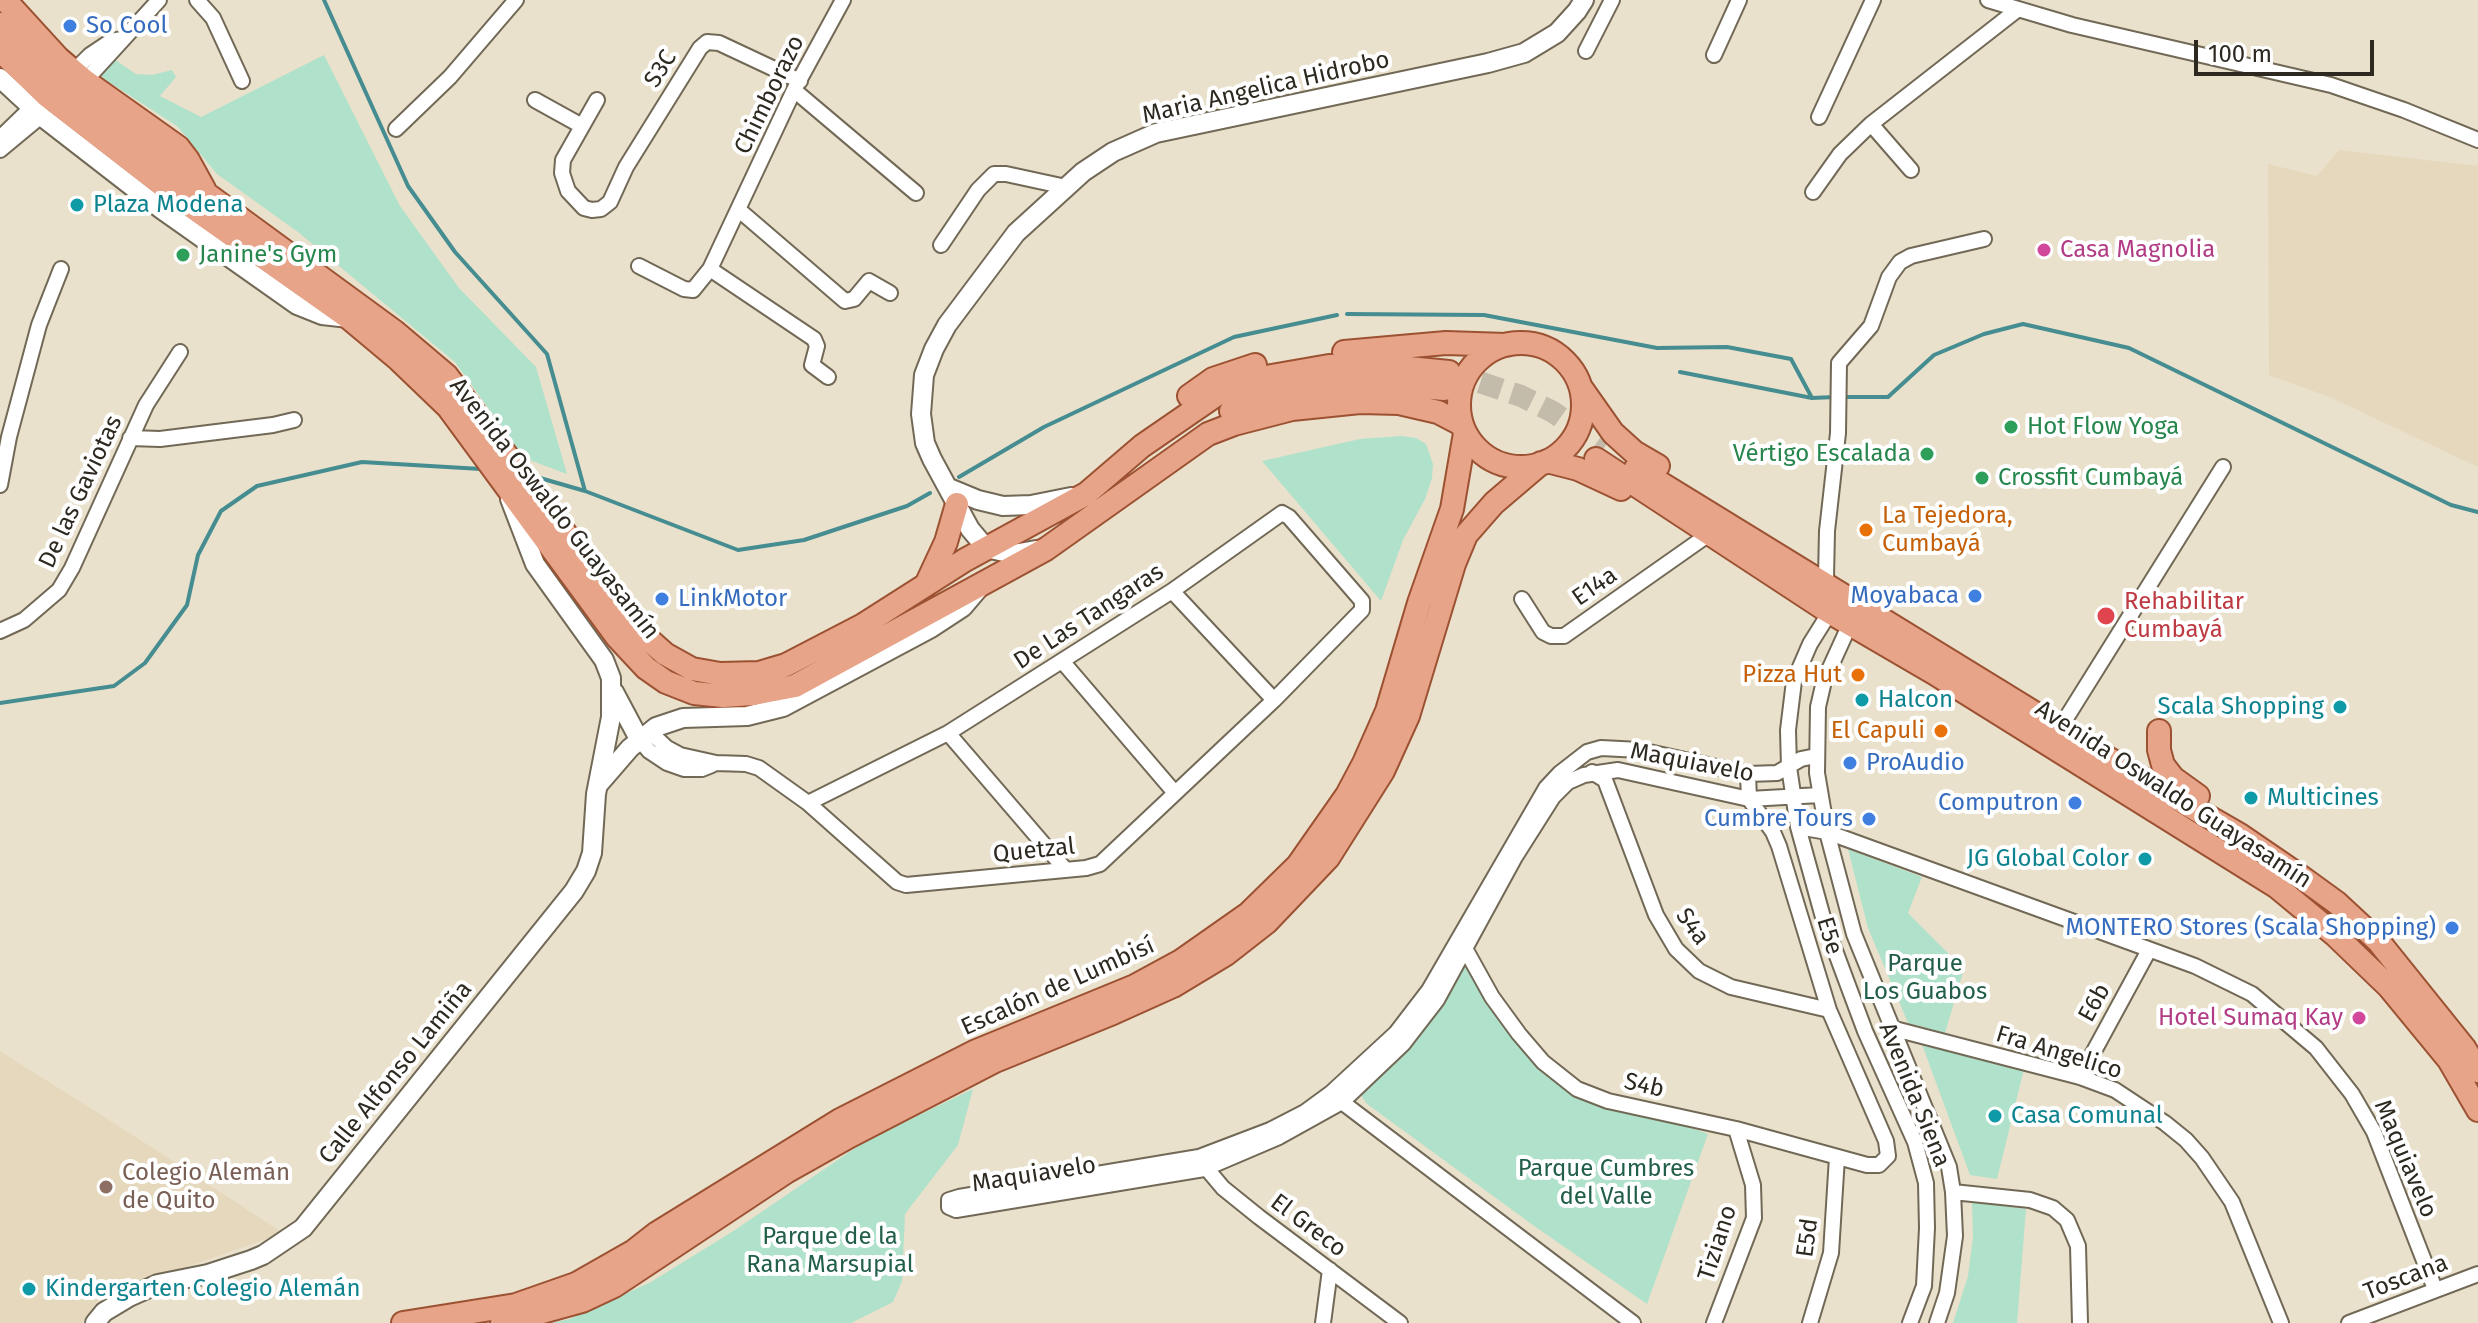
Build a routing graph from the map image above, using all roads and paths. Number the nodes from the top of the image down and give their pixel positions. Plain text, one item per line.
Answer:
1 (5, 0) edge
2 (159, 0) edge
3 (197, 0) edge
4 (516, 0) edge
5 (843, 0) edge
6 (1584, 0) edge
7 (1612, 0) edge
8 (1739, 0) edge
9 (1873, 0) edge
10 (1988, 0) edge
11 (2017, 10) junction
12 (0, 24) edge
13 (0, 50) edge
14 (1586, 51) dead end
15 (1714, 55) dead end
16 (80, 76) junction
17 (0, 78) edge
18 (242, 81) dead end
19 (797, 85) junction
20 (535, 100) dead end
21 (597, 100) dead end
22 (36, 112) junction
23 (1819, 117) dead end
24 (1871, 124) junction
25 (582, 126) junction
26 (396, 129) dead end
27 (0, 138) edge
28 (2478, 140) edge
29 (0, 150) edge
30 (1911, 170) dead end
31 (1066, 187) junction
32 (1813, 192) dead end
33 (916, 193) dead end
34 (206, 194) junction
35 (168, 202) junction
36 (739, 210) junction
37 (1984, 239) dead end
38 (941, 245) dead end
39 (639, 266) dead end
40 (61, 269) dead end
41 (710, 269) junction
42 (890, 293) dead end
43 (1506, 345) junction
44 (180, 352) dead end
45 (828, 377) dead end
46 (1580, 387) junction
47 (294, 420) dead end
48 (1463, 428) junction
49 (130, 438) junction
50 (1142, 446) junction
51 (1544, 462) junction
52 (1161, 466) junction
53 (2223, 467) dead end
54 (507, 473) junction
55 (0, 485) edge
56 (951, 492) junction
57 (1086, 494) junction
58 (1702, 539) junction
59 (986, 548) junction
60 (1046, 549) junction
61 (1826, 577) junction
62 (985, 581) junction
63 (925, 587) junction
64 (1172, 591) junction
65 (1522, 599) dead end
66 (1362, 601) joint
67 (1828, 611) junction
68 (1857, 615) junction
69 (0, 631) edge
70 (1062, 661) junction
71 (613, 689) junction
72 (1274, 700) junction
73 (2060, 728) junction
74 (2159, 731) dead end
75 (948, 733) junction
76 (644, 735) junction
77 (1611, 748) junction
78 (1587, 752) junction
79 (1816, 756) junction
80 (1789, 767) junction
81 (1603, 774) junction
82 (1748, 774) junction
83 (598, 785) junction
84 (1175, 793) junction
85 (1820, 795) junction
86 (1749, 799) junction
87 (1794, 799) junction
88 (808, 803) junction
89 (1798, 827) junction
90 (1827, 832) junction
91 (2240, 835) junction
92 (1065, 869) junction
93 (1461, 942) junction
94 (2149, 950) junction
95 (1829, 1010) junction
96 (1891, 1028) junction
97 (2478, 1071) edge
98 (2080, 1077) junction
99 (1336, 1098) junction
100 (2478, 1110) edge
101 (1736, 1129) junction
102 (1888, 1156) joint
103 (1837, 1157) junction
104 (1202, 1163) junction
105 (1953, 1192) junction
106 (1330, 1270) junction
107 (2478, 1274) edge
108 (2435, 1289) junction
109 (95, 1323) edge
110 (403, 1323) edge
111 (502, 1323) edge
112 (1323, 1323) edge
113 (1400, 1323) edge
114 (1633, 1323) edge
115 (1714, 1323) edge
116 (1810, 1323) edge
117 (1910, 1323) edge
118 (1937, 1323) edge
119 (2080, 1323) edge
120 (2281, 1323) edge
121 (2349, 1323) edge

1 - 16 main road
2 - 16 street
3 - 18 street
4 - 26 street
5 - 19 street, Chimborazo
6 - 31 street, Maria Angelica Hidrobo
7 - 14 street
8 - 15 street
9 - 23 street
10 - 11 street
11 - 24 street
11 - 28 street
12 - 34 main road, Avenida Oswaldo Guayasamín
13 - 35 main road, Avenida Oswaldo Guayasamín
16 - 34 main road
17 - 22 street
19 - 25 street, S3C
19 - 33 street, S3C
19 - 36 street, Chimborazo
20 - 25 street
21 - 25 street
22 - 27 street
22 - 29 street
22 - 35 street
24 - 30 street
24 - 32 street
31 - 38 street
31 - 56 street, Maria Angelica Hidrobo
34 - 54 main road, Avenida Oswaldo Guayasamín
35 - 54 main road, Avenida Oswaldo Guayasamín
36 - 41 street, Chimborazo
36 - 42 street
37 - 61 street
39 - 41 street
40 - 55 street
41 - 45 street
43 - 46 main road
43 - 48 main road
43 - 50 main road, Avenida Oswaldo Guayasamín
44 - 49 street, De las Gaviotas
46 - 51 main road
46 - 61 main road, Avenida Oswaldo Guayasamín
47 - 49 street
48 - 51 main road
48 - 52 main road, Avenida Oswaldo Guayasamín
48 - 110 main road, Escalón de Lumbisí
49 - 69 street, De las Gaviotas
50 - 52 main road, Avenida Oswaldo Guayasamín
50 - 57 main road, Avenida Oswaldo Guayasamín
51 - 58 main road, Avenida Oswaldo Guayasamín
51 - 111 main road, Escalón de Lumbisí
52 - 60 main road, Avenida Oswaldo Guayasamín
53 - 73 street
54 - 62 main road, Avenida Oswaldo Guayasamín
54 - 63 main road, Avenida Oswaldo Guayasamín
54 - 71 street, Calle Alfonso Lamiña
56 - 57 street
56 - 59 street, Maria Angelica Hidrobo
56 - 63 main road
57 - 59 main road, Avenida Oswaldo Guayasamín
58 - 65 street, E14a
58 - 67 main road, Avenida Oswaldo Guayasamín
59 - 60 street
59 - 63 main road, Avenida Oswaldo Guayasamín
60 - 62 main road, Avenida Oswaldo Guayasamín
61 - 68 main road, Avenida Oswaldo Guayasamín
62 - 76 street
64 - 66 street, De Las Tangaras
64 - 70 street, De Las Tangaras
64 - 72 street
66 - 72 street, Quetzal
67 - 68 main road, Avenida Oswaldo Guayasamín
67 - 68 main road, Avenida Oswaldo Guayasamín
67 - 80 street, Avenida Siena
68 - 73 main road, Avenida Oswaldo Guayasamín
68 - 79 street, Avenida Siena
68 - 100 main road, Avenida Oswaldo Guayasamín
70 - 75 street, De Las Tangaras
70 - 84 street
71 - 76 street, Calle Alfonso Lamiña
71 - 83 street, Calle Alfonso Lamiña
72 - 84 street, Quetzal
73 - 91 main road, Avenida Oswaldo Guayasamín
74 - 91 main road
75 - 88 street, De Las Tangaras
75 - 92 street
76 - 83 street
76 - 88 street, Quetzal
77 - 78 street, Maquiavelo
77 - 81 street, S4a
77 - 82 street, Maquiavelo
78 - 81 street, S4a
78 - 93 street, Maquiavelo
79 - 80 street, Maquiavelo
79 - 85 street, Avenida Siena
80 - 82 street, Maquiavelo
80 - 87 street, Avenida Siena
81 - 86 street, Maquiavelo
81 - 93 street, Maquiavelo
81 - 95 street, S4a
82 - 86 street
83 - 109 street, Calle Alfonso Lamiña
84 - 92 street, Quetzal
85 - 87 street, Maquiavelo
85 - 90 street, Avenida Siena
86 - 87 street, Maquiavelo
86 - 95 street, E5e
87 - 89 street, Avenida Siena
88 - 92 street, Quetzal
89 - 90 street, Maquiavelo
89 - 117 street, Avenida Siena
90 - 94 street, Maquiavelo
90 - 96 street, Avenida Siena
91 - 97 main road, Avenida Oswaldo Guayasamín
93 - 99 street, Maquiavelo
93 - 101 street, S4b
94 - 98 street, E6b
94 - 108 street, Maquiavelo
95 - 102 street, E5e
96 - 98 street, Fra Angelico
96 - 105 street, Avenida Siena
98 - 120 street, Fra Angelico
99 - 104 street, Maquiavelo
99 - 114 street
101 - 103 street, S4b
101 - 115 street, Tiziano
102 - 103 street, S4b
103 - 116 street, E5d
104 - 104 street, Maquiavelo
104 - 106 street, El Greco
105 - 118 street, Avenida Siena
105 - 119 street
106 - 112 street
106 - 113 street, El Greco
107 - 108 street, Toscana
108 - 121 street, Toscana

